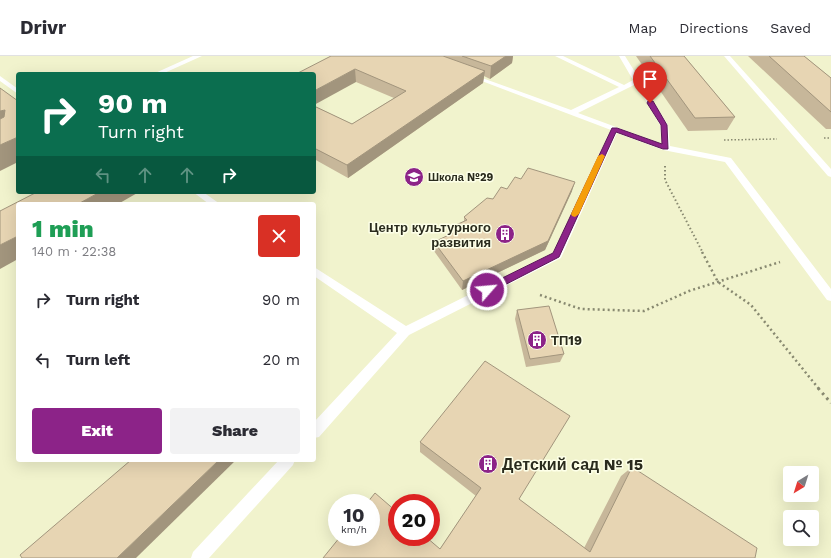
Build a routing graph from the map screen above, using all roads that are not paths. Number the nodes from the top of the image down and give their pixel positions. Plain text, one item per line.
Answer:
1 (199, 56) edge
2 (558, 56) edge
3 (622, 56) edge
4 (728, 56) edge
5 (161, 72) edge
6 (462, 72) edge
7 (0, 78) edge
8 (637, 81) junction
9 (624, 87) junction
10 (16, 90) edge
11 (571, 113) junction
12 (614, 129) junction
13 (666, 148) junction
14 (831, 174) edge
15 (200, 194) edge
16 (212, 202) edge
17 (316, 272) edge
18 (831, 297) edge
19 (404, 332) junction
20 (316, 430) edge
21 (286, 462) edge
22 (200, 558) edge

1 - 5 lane
2 - 9 lane
3 - 8 lane
4 - 14 lane
6 - 11 lane
7 - 10 lane
8 - 9 lane
8 - 13 lane
9 - 11 lane
11 - 12 lane
12 - 13 lane
12 - 19 lane
13 - 18 lane
15 - 16 lane
17 - 19 lane
19 - 20 lane
21 - 22 lane

